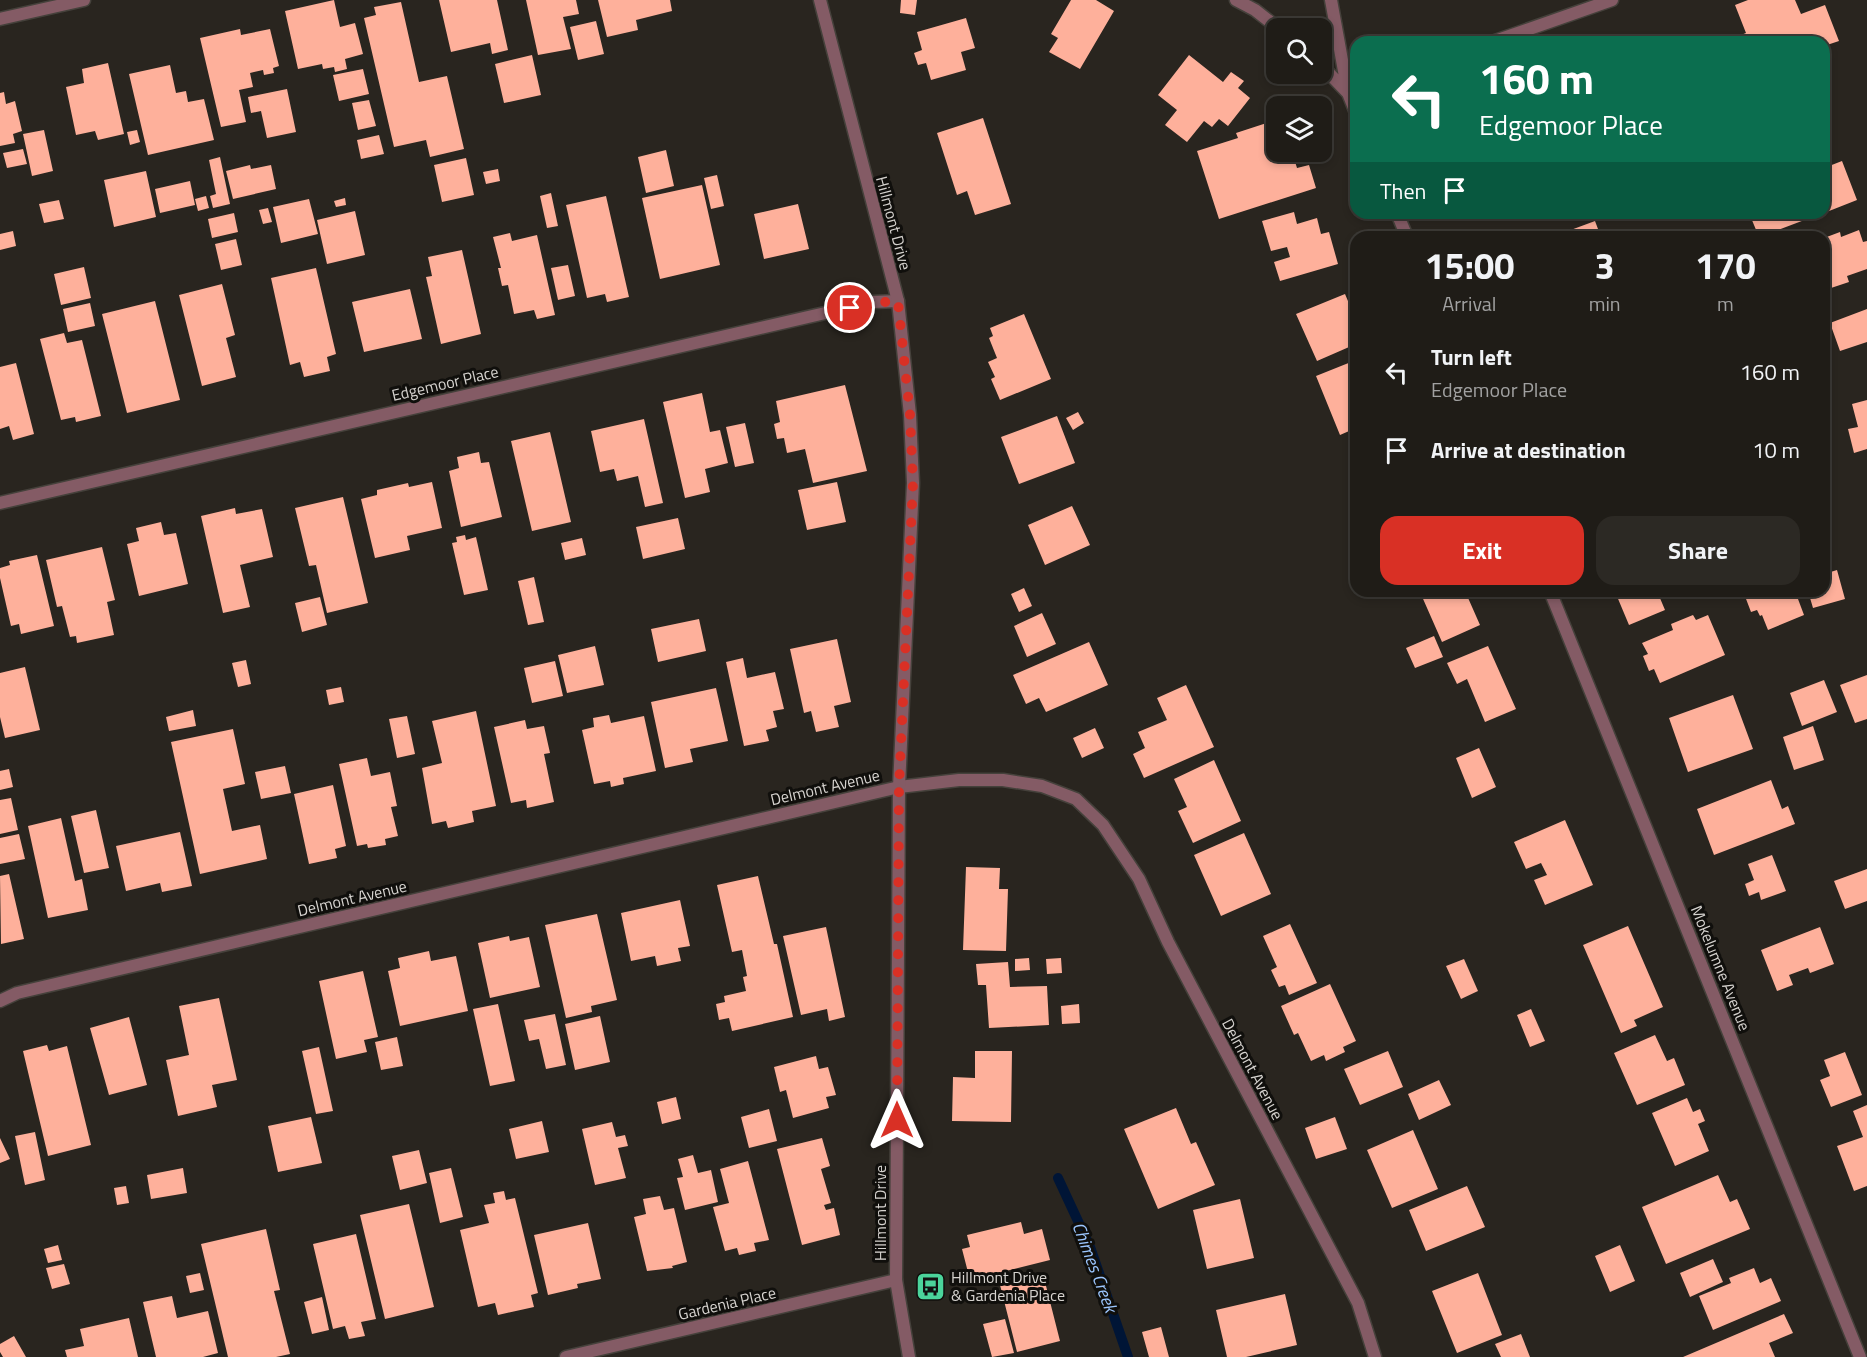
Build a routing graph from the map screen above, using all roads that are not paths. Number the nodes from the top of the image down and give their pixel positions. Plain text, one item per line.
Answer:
1 (84, 0) edge
2 (820, 0) edge
3 (1236, 0) edge
4 (1330, 0) edge
5 (1612, 0) edge
6 (0, 19) edge
7 (1266, 19) edge
8 (1509, 36) edge
9 (1332, 75) edge
10 (1350, 84) edge
11 (1350, 90) edge
12 (898, 302) junction
13 (0, 502) edge
14 (1552, 597) edge
15 (899, 787) junction
16 (0, 1001) edge
17 (896, 1280) junction
18 (566, 1357) edge
19 (909, 1357) edge
20 (1375, 1357) edge
21 (1860, 1357) edge

1 - 6 street
2 - 12 street, Hillmont Drive
3 - 7 street
4 - 10 street
5 - 8 street
9 - 11 street
12 - 13 street, Edgemoor Place
12 - 15 street, Hillmont Drive
14 - 21 street, Mokelumne Avenue
15 - 16 street, Delmont Avenue
15 - 17 street, Hillmont Drive
15 - 20 street, Delmont Avenue
17 - 18 street, Gardenia Place
17 - 19 street, Hillmont Drive

